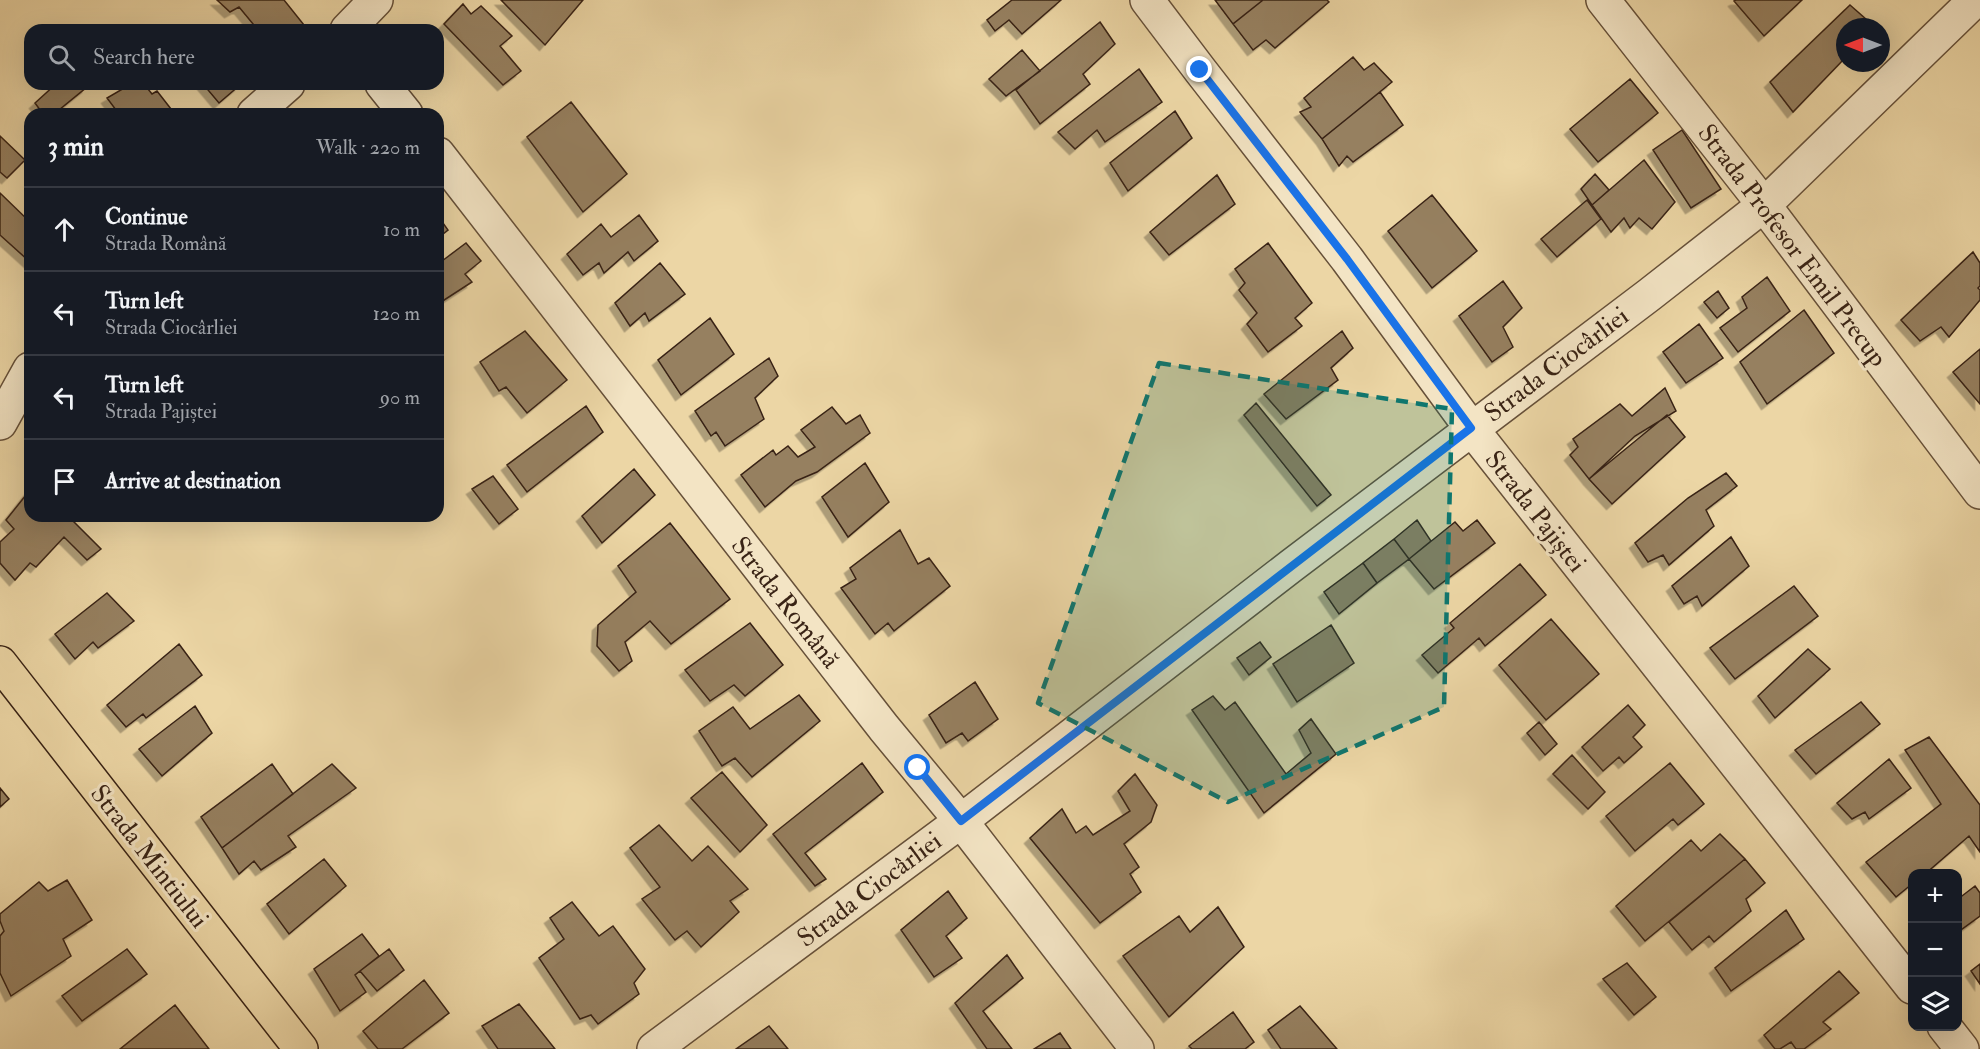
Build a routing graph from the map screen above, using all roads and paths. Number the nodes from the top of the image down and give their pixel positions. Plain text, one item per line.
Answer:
1 (376, 0) edge
2 (1147, 0) edge
3 (1603, 0) edge
4 (1975, 0) edge
5 (353, 24) edge
6 (281, 90) edge
7 (387, 90) edge
8 (261, 108) edge
9 (401, 108) edge
10 (444, 162) edge
11 (1764, 205) junction
12 (24, 380) edge
13 (0, 423) edge
14 (1471, 428) junction
15 (1980, 492) edge
16 (0, 663) edge
17 (961, 821) junction
18 (1908, 982) edge
19 (1948, 1031) edge
20 (301, 1049) edge
21 (654, 1049) edge
22 (1137, 1049) edge
23 (1962, 1049) edge

1 - 5 street
2 - 14 street, Strada Pajiștei
3 - 11 street, Strada Profesor Emil Precup
4 - 11 street, Strada Ciocârliei
6 - 8 street
7 - 9 street
10 - 17 street, Strada Română
11 - 14 street, Strada Ciocârliei
11 - 15 street, Strada Profesor Emil Precup
12 - 13 street
14 - 17 street, Strada Ciocârliei
14 - 18 street, Strada Pajiștei
16 - 20 main road, Strada Mintiului
17 - 21 street, Strada Ciocârliei
17 - 22 street, Strada Română
19 - 23 street

